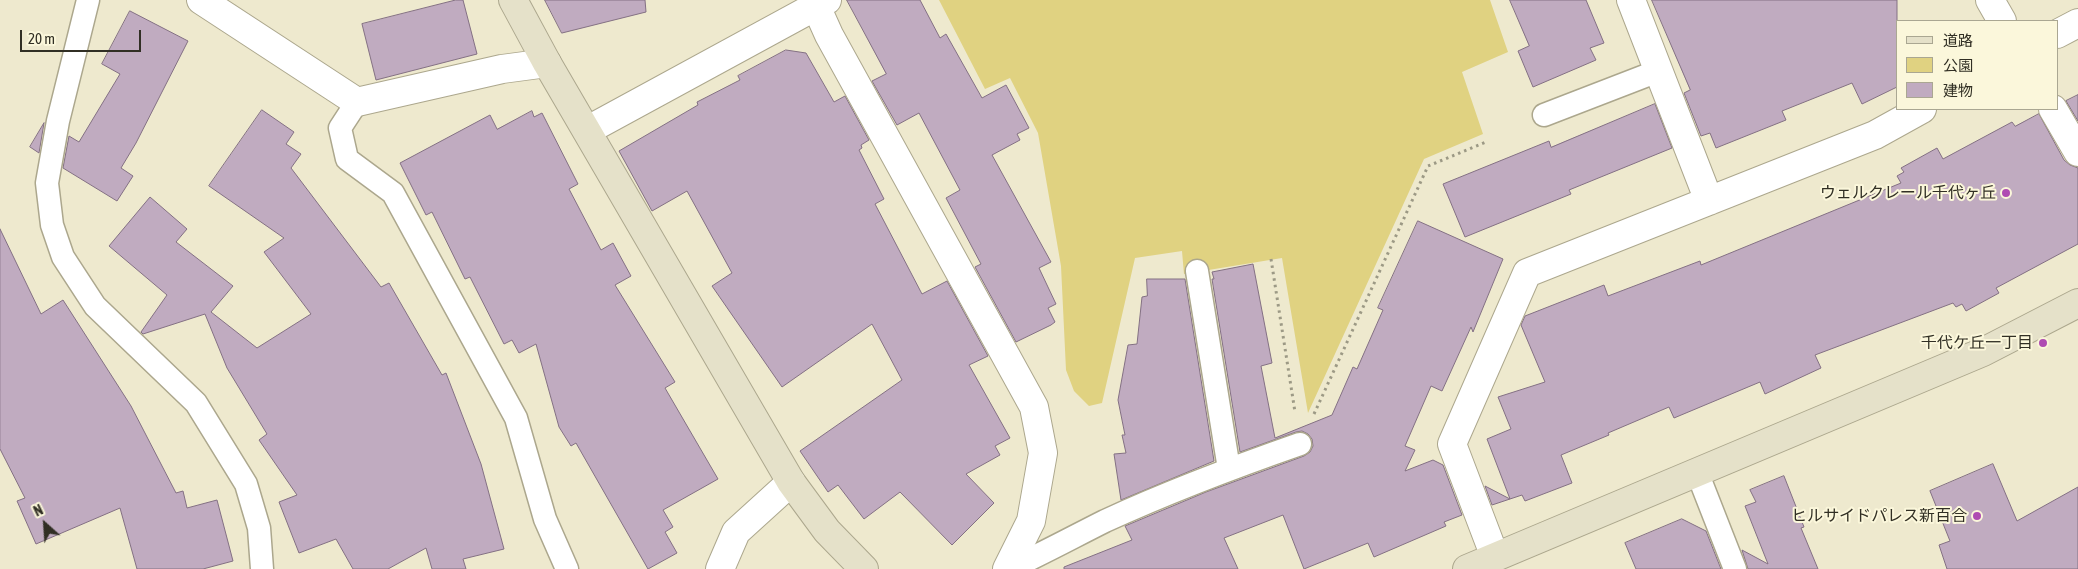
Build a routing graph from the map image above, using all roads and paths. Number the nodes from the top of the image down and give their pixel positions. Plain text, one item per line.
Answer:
1 (88, 0) edge
2 (201, 0) edge
3 (512, 0) edge
4 (1631, 0) edge
5 (1990, 0) edge
6 (822, 3) edge
7 (2001, 20) edge
8 (2078, 23) edge
9 (2058, 33) edge
10 (547, 63) junction
11 (1658, 71) junction
12 (357, 102) junction
13 (1920, 110) edge
14 (2054, 110) edge
15 (1544, 115) dead end
16 (588, 130) junction
17 (1486, 142) dead end
18 (2078, 152) edge
19 (1709, 201) junction
20 (1271, 259) dead end
21 (1197, 271) dead end
22 (2078, 303) edge
23 (1300, 444) junction
24 (1229, 469) junction
25 (1696, 472) junction
26 (791, 482) junction
27 (1495, 557) junction
28 (262, 569) edge
29 (567, 569) edge
30 (720, 569) edge
31 (864, 569) edge
32 (1008, 569) edge
33 (1467, 569) edge
34 (1735, 569) edge

1 - 28 lane
2 - 12 street
3 - 10 street
4 - 11 street
5 - 7 street
6 - 16 street
6 - 32 street
8 - 9 street
10 - 12 street
10 - 16 street
11 - 15 lane
11 - 19 street
12 - 29 lane
13 - 19 street
14 - 18 street
16 - 26 street
17 - 23 path
19 - 27 street
20 - 23 path
21 - 24 lane
22 - 25 street
23 - 24 lane
24 - 32 lane
25 - 27 street
25 - 34 lane
26 - 30 street
26 - 31 street
27 - 33 street

